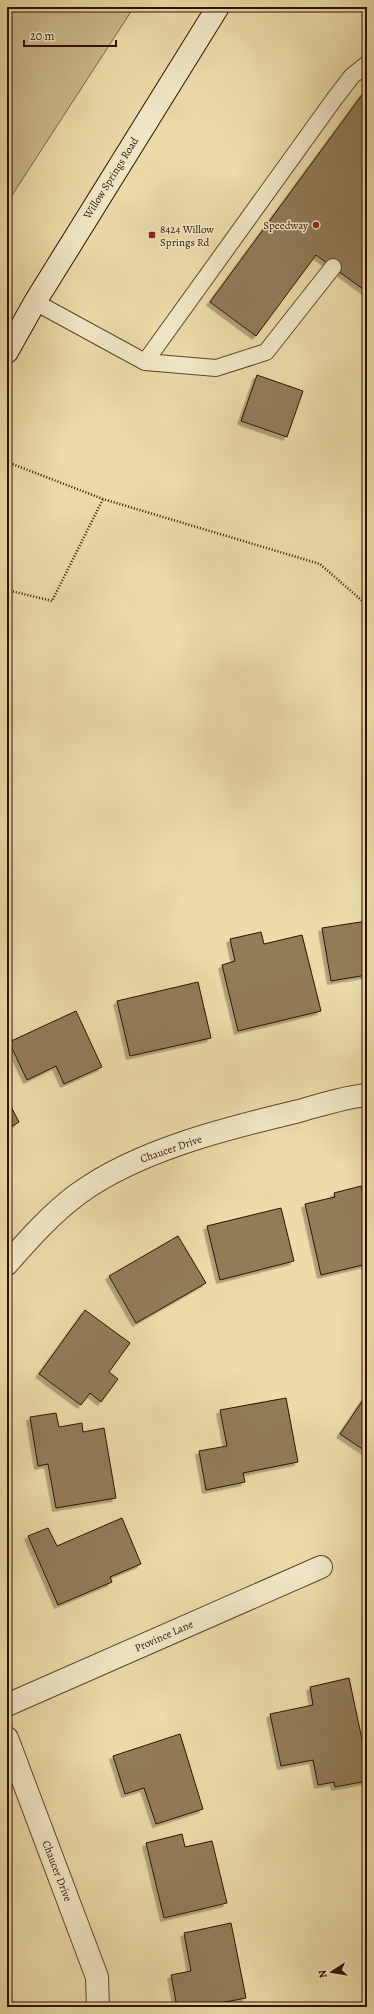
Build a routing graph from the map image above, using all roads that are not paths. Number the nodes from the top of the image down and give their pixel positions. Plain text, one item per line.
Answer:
1 (218, 7) edge
2 (367, 64) edge
3 (333, 267) dead end
4 (35, 302) junction
5 (7, 352) edge
6 (145, 362) junction
7 (367, 1095) edge
8 (7, 1264) edge
9 (321, 1567) dead end
10 (7, 1706) edge
11 (7, 1738) edge
12 (98, 2007) edge

1 - 4 street, Willow Springs Road
2 - 6 lane
3 - 6 lane
4 - 5 street, Willow Springs Road
4 - 6 lane
7 - 8 street, Chaucer Drive
9 - 10 street, Province Lane
11 - 12 street, Chaucer Drive

